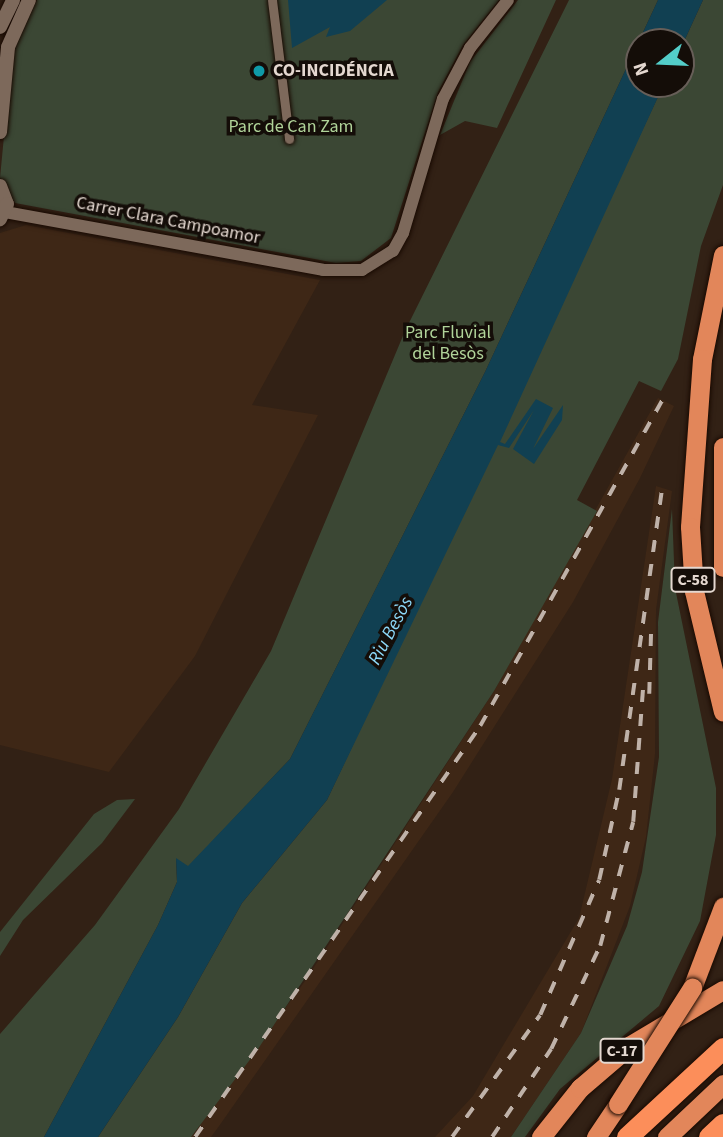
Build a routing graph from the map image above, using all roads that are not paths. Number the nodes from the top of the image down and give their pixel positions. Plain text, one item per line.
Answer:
1 (13, 0) edge
2 (29, 0) edge
3 (272, 0) edge
4 (508, 0) edge
5 (0, 27) edge
6 (0, 132) edge
7 (289, 139) dead end
8 (0, 186) edge
9 (2, 215) edge
10 (723, 255) edge
11 (723, 447) edge
12 (723, 567) edge
13 (723, 712) edge
14 (723, 907) edge
15 (723, 990) edge
16 (723, 1048) edge
17 (723, 1057) edge
18 (722, 1085) edge
19 (723, 1124) edge
20 (541, 1137) edge
21 (596, 1137) edge
22 (627, 1137) edge
23 (639, 1137) edge
24 (667, 1137) edge
25 (709, 1137) edge

1 - 5 street
2 - 6 street
3 - 7 street
4 - 9 street, Carrer Clara Campoamor
8 - 9 street
10 - 13 highway, C-58
11 - 12 highway
14 - 21 highway, bridge
15 - 20 highway, C-17
16 - 22 highway
17 - 23 highway
18 - 24 highway
19 - 25 highway

